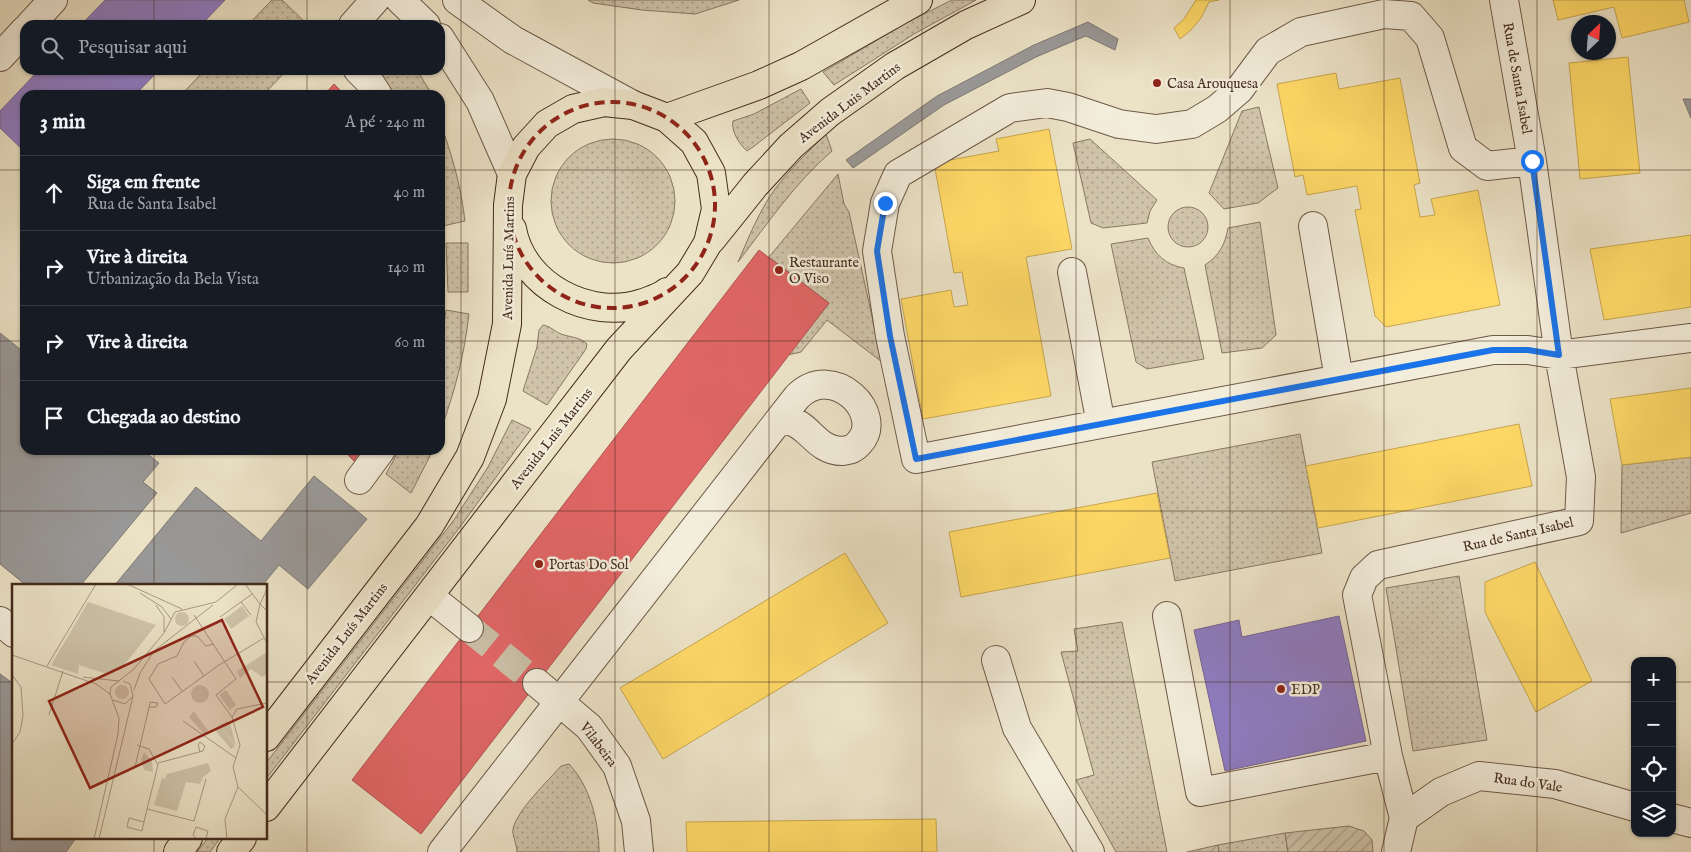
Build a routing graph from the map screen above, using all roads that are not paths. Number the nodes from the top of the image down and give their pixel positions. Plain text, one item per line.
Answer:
1 (53, 0) edge
2 (375, 0) edge
3 (400, 0) edge
4 (457, 0) edge
5 (918, 0) edge
6 (1021, 0) edge
7 (1504, 0) edge
8 (35, 20) edge
9 (357, 20) edge
10 (421, 20) edge
11 (20, 35) edge
12 (445, 46) edge
13 (0, 57) edge
14 (363, 75) edge
15 (375, 90) edge
16 (632, 105) junction
17 (667, 118) junction
18 (1532, 161) junction
19 (512, 174) junction
20 (508, 205) junction
21 (1313, 226) dead end
22 (708, 243) junction
23 (1072, 272) dead end
24 (690, 273) junction
25 (1691, 338) edge
26 (1559, 355) junction
27 (1339, 379) junction
28 (779, 422) dead end
29 (1101, 424) junction
30 (377, 455) edge
31 (359, 480) dead end
32 (429, 596) junction
33 (1167, 616) dead end
34 (0, 621) edge
35 (469, 628) tunnel mouth
36 (12, 630) edge
37 (996, 660) dead end
38 (537, 683) tunnel mouth
39 (560, 702) junction
40 (268, 734) edge
41 (1388, 756) junction
42 (268, 804) edge
43 (1631, 806) edge
44 (1404, 818) junction
45 (1676, 819) edge
46 (1691, 824) edge
47 (240, 840) edge
48 (231, 852) edge
49 (442, 852) edge
50 (639, 852) edge
51 (1090, 852) edge
52 (1396, 852) edge

1 - 8 street
2 - 9 street
3 - 10 street
4 - 16 street
5 - 17 main road
6 - 22 main road, Avenida Luis Martins
7 - 18 street, Rua de Santa Isabel
11 - 13 street
12 - 19 street
14 - 15 street
16 - 17 main road, Avenida Luís Martins
16 - 19 main road, Avenida Luís Martins
17 - 22 main road
18 - 26 street, Rua de Santa Isabel
18 - 29 street
19 - 20 main road, Avenida Luís Martins
20 - 24 main road
20 - 40 main road, Avenida Luís Martins
21 - 27 street
22 - 24 main road
23 - 29 street
24 - 32 main road, Avenida Luis Martins
25 - 26 street
26 - 27 street
26 - 41 street, Rua de Santa Isabel
27 - 29 street
28 - 39 street
30 - 31 street
32 - 35 street
32 - 42 main road, Avenida Luis Martins
33 - 41 street
34 - 36 street
37 - 51 street
38 - 39 street, Vilabeira
39 - 49 street
39 - 50 street, Vilabeira
41 - 44 street, Rua de Santa Isabel
43 - 44 street, Rua do Vale
44 - 52 street
45 - 46 street
47 - 48 main road

